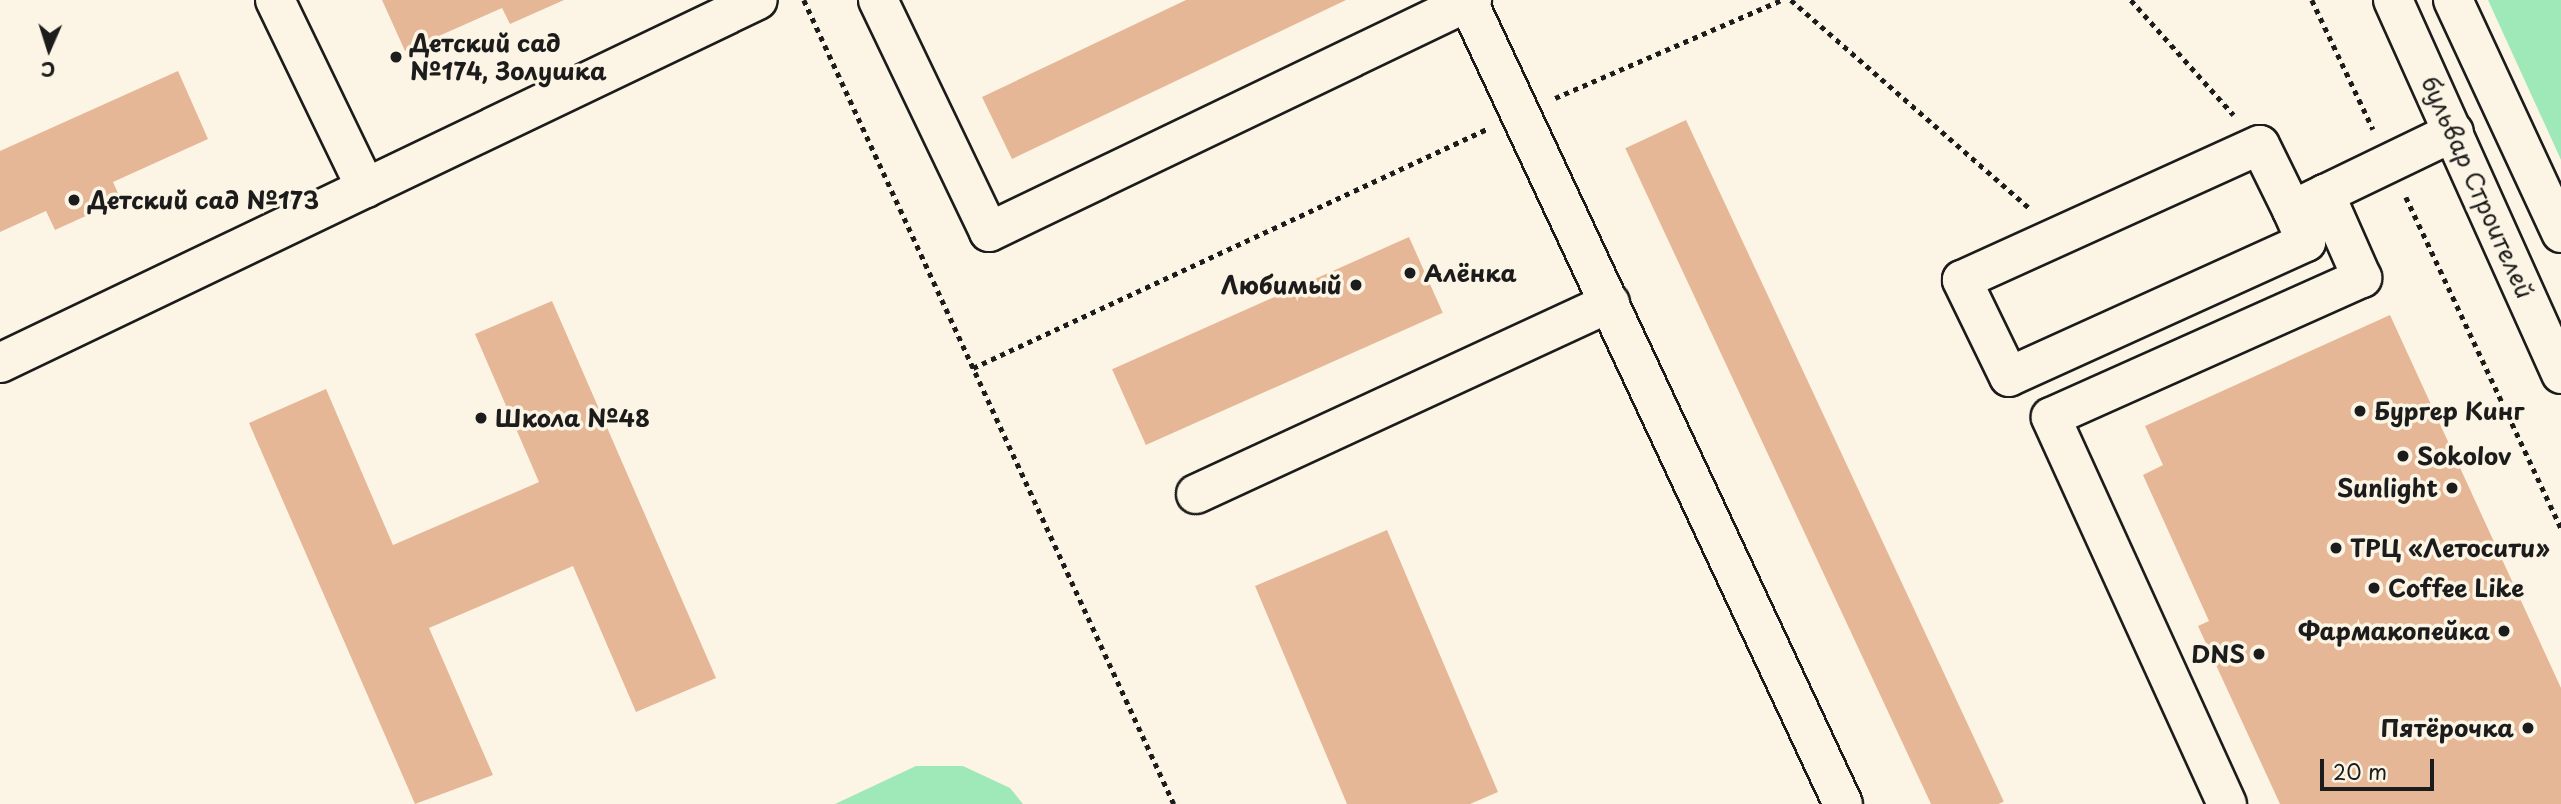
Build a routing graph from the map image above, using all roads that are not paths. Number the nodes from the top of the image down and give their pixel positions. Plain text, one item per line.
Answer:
1 (275, 0) edge
2 (758, 0) edge
3 (878, 0) edge
4 (2393, 0) edge
5 (2453, 0) edge
6 (1470, 1) edge
7 (2454, 132) junction
8 (366, 188) junction
9 (2308, 202) junction
10 (2561, 233) edge
11 (1610, 303) junction
12 (0, 363) edge
13 (2561, 374) edge
14 (1196, 494) dead end
15 (1843, 804) edge
16 (2227, 804) edge

1 - 8 main road
2 - 8 main road
3 - 6 main road
4 - 7 main road, бульвар Строителей
5 - 10 main road
6 - 11 main road
7 - 9 main road
7 - 13 main road, бульвар Строителей
8 - 12 main road
9 - 9 main road
9 - 16 main road
11 - 14 main road
11 - 15 main road

